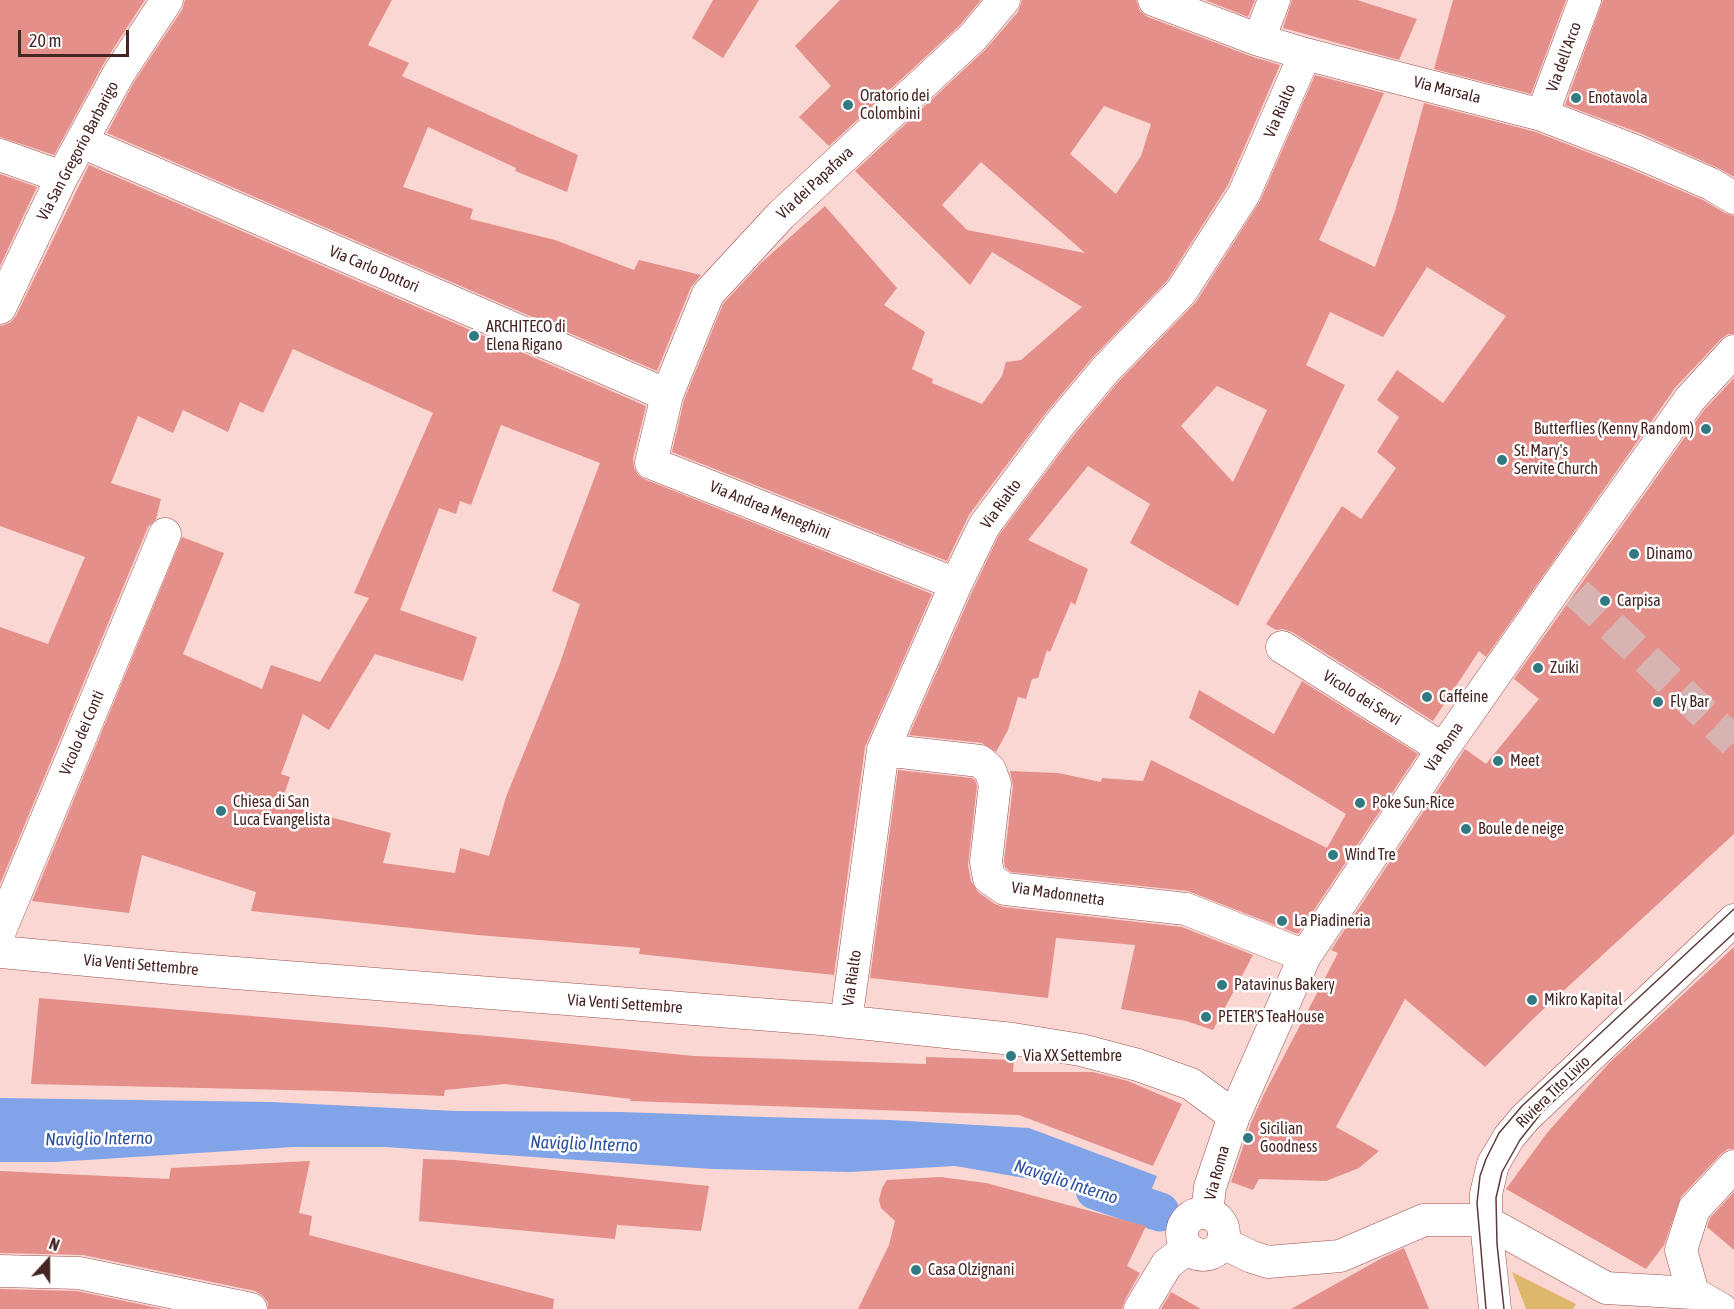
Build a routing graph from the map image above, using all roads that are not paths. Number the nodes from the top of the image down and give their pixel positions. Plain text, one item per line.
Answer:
1 (167, 0) edge
2 (1004, 0) edge
3 (1154, 0) edge
4 (1275, 0) edge
5 (1585, 0) edge
6 (1259, 40) junction
7 (1305, 54) junction
8 (1542, 115) junction
9 (82, 142) junction
10 (0, 155) edge
11 (62, 177) junction
12 (1734, 198) edge
13 (0, 308) edge
14 (1734, 351) edge
15 (667, 394) junction
16 (165, 534) dead end
17 (956, 584) junction
18 (1282, 647) dead end
19 (1443, 749) junction
20 (883, 750) junction
21 (1734, 920) edge
22 (0, 932) edge
23 (0, 952) edge
24 (1305, 956) junction
25 (846, 1022) junction
26 (1234, 1116) junction
27 (1734, 1166) edge
28 (1207, 1213) junction
29 (1486, 1223) junction
30 (1223, 1243) junction
31 (1188, 1248) junction
32 (0, 1271) edge
33 (1693, 1293) junction
34 (1599, 1299) edge
35 (250, 1309) edge
36 (1140, 1309) edge
37 (1495, 1309) edge
38 (1721, 1309) edge

1 - 9 street, Via San Gregorio Barbarigo
2 - 15 street, Via dei Papafava
3 - 6 street, Via Marsala
4 - 6 street
5 - 8 street, Via dell'Arco
6 - 7 street, Via Marsala
7 - 8 street, Via Marsala
7 - 17 street, Via Rialto
8 - 12 street, Via Marsala
9 - 11 street, Via San Gregorio Barbarigo
9 - 15 street, Via Carlo Dottori
10 - 11 street
11 - 13 street, Via San Gregorio Barbarigo
14 - 19 street, Via Roma
15 - 17 street, Via Andrea Meneghini
16 - 22 street, Vicolo dei Conti
17 - 20 street, Via Rialto
18 - 19 street, Vicolo dei Servi
19 - 24 street, Via Roma
20 - 24 street, Via Madonnetta
20 - 25 street, Via Rialto
21 - 29 street, Riviera Tito Livio
23 - 25 street, Via Venti Settembre
24 - 26 street, Via Roma
25 - 26 street, Via Venti Settembre
26 - 28 street, Via Roma
27 - 33 street
28 - 30 street
28 - 31 street
29 - 30 street
29 - 34 street
29 - 37 street, Riviera Tito Livio
30 - 31 street
31 - 36 street
32 - 35 street
33 - 34 street
33 - 38 street

